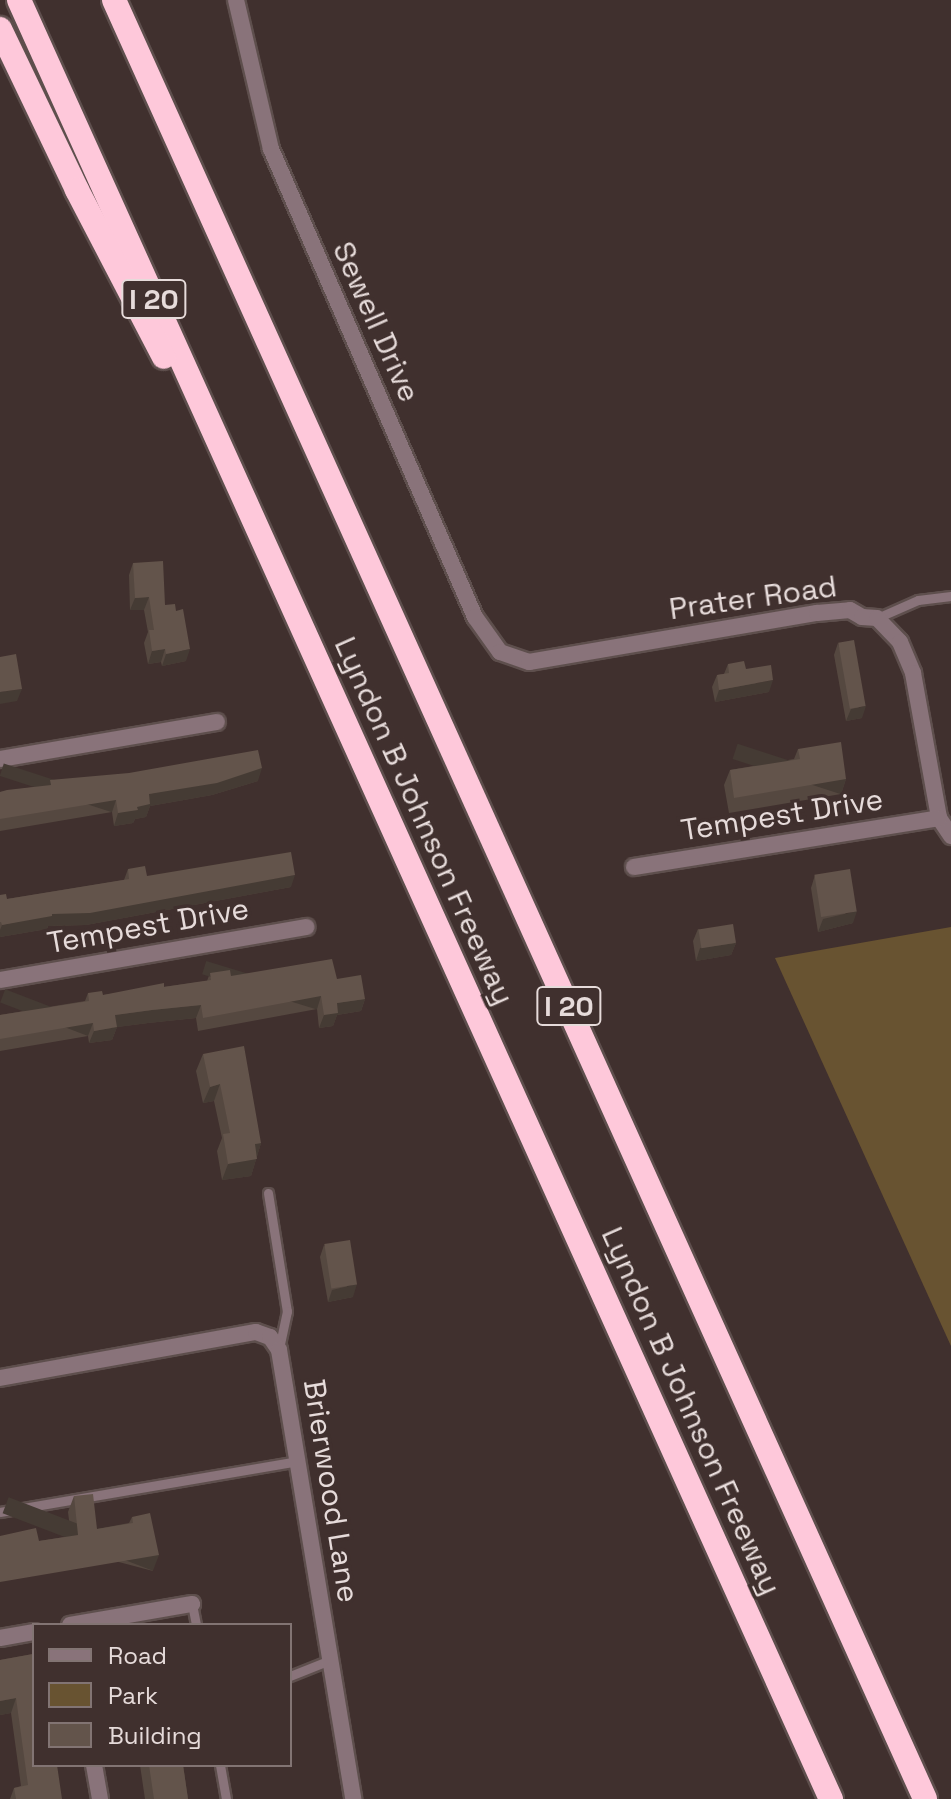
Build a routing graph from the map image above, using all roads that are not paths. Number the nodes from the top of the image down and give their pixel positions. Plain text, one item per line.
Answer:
1 (19, 0) edge
2 (114, 0) edge
3 (133, 0) edge
4 (236, 0) edge
5 (0, 29) edge
6 (211, 214) junction
7 (951, 596) edge
8 (288, 597) junction
9 (877, 618) junction
10 (500, 652) joint
11 (217, 722) dead end
12 (0, 759) edge
13 (939, 818) junction
14 (951, 836) edge
15 (634, 867) dead end
16 (306, 927) dead end
17 (0, 980) edge
18 (268, 1193) dead end
19 (279, 1350) junction
20 (0, 1378) edge
21 (297, 1461) junction
22 (0, 1512) edge
23 (192, 1604) joint
24 (82, 1623) edge
25 (196, 1623) edge
26 (32, 1632) edge
27 (0, 1638) edge
28 (330, 1660) junction
29 (292, 1675) edge
30 (94, 1767) edge
31 (220, 1767) edge
32 (100, 1799) edge
33 (226, 1799) edge
34 (353, 1799) edge
35 (831, 1799) edge
36 (925, 1799) edge

1 - 8 highway, Lyndon B Johnson Freeway / I 20
2 - 6 highway, Lyndon B Johnson Freeway / I 20
3 - 6 highway
4 - 10 street, Sewell Drive
5 - 8 highway
6 - 36 highway, Lyndon B Johnson Freeway / I 20
7 - 9 lane
8 - 35 highway, Lyndon B Johnson Freeway / I 20
9 - 10 street, Prater Road
9 - 13 street, Prater Road
11 - 12 street
13 - 14 street, Prater Road
13 - 15 street, Tempest Drive
16 - 17 street, Tempest Drive
18 - 19 lane, Brierwood Lane
19 - 20 street
19 - 21 street, Brierwood Lane
21 - 22 lane
21 - 28 street, Brierwood Lane
23 - 24 street
23 - 25 lane
26 - 27 street
28 - 29 lane
28 - 34 street, Brierwood Lane
30 - 32 street
31 - 33 lane

